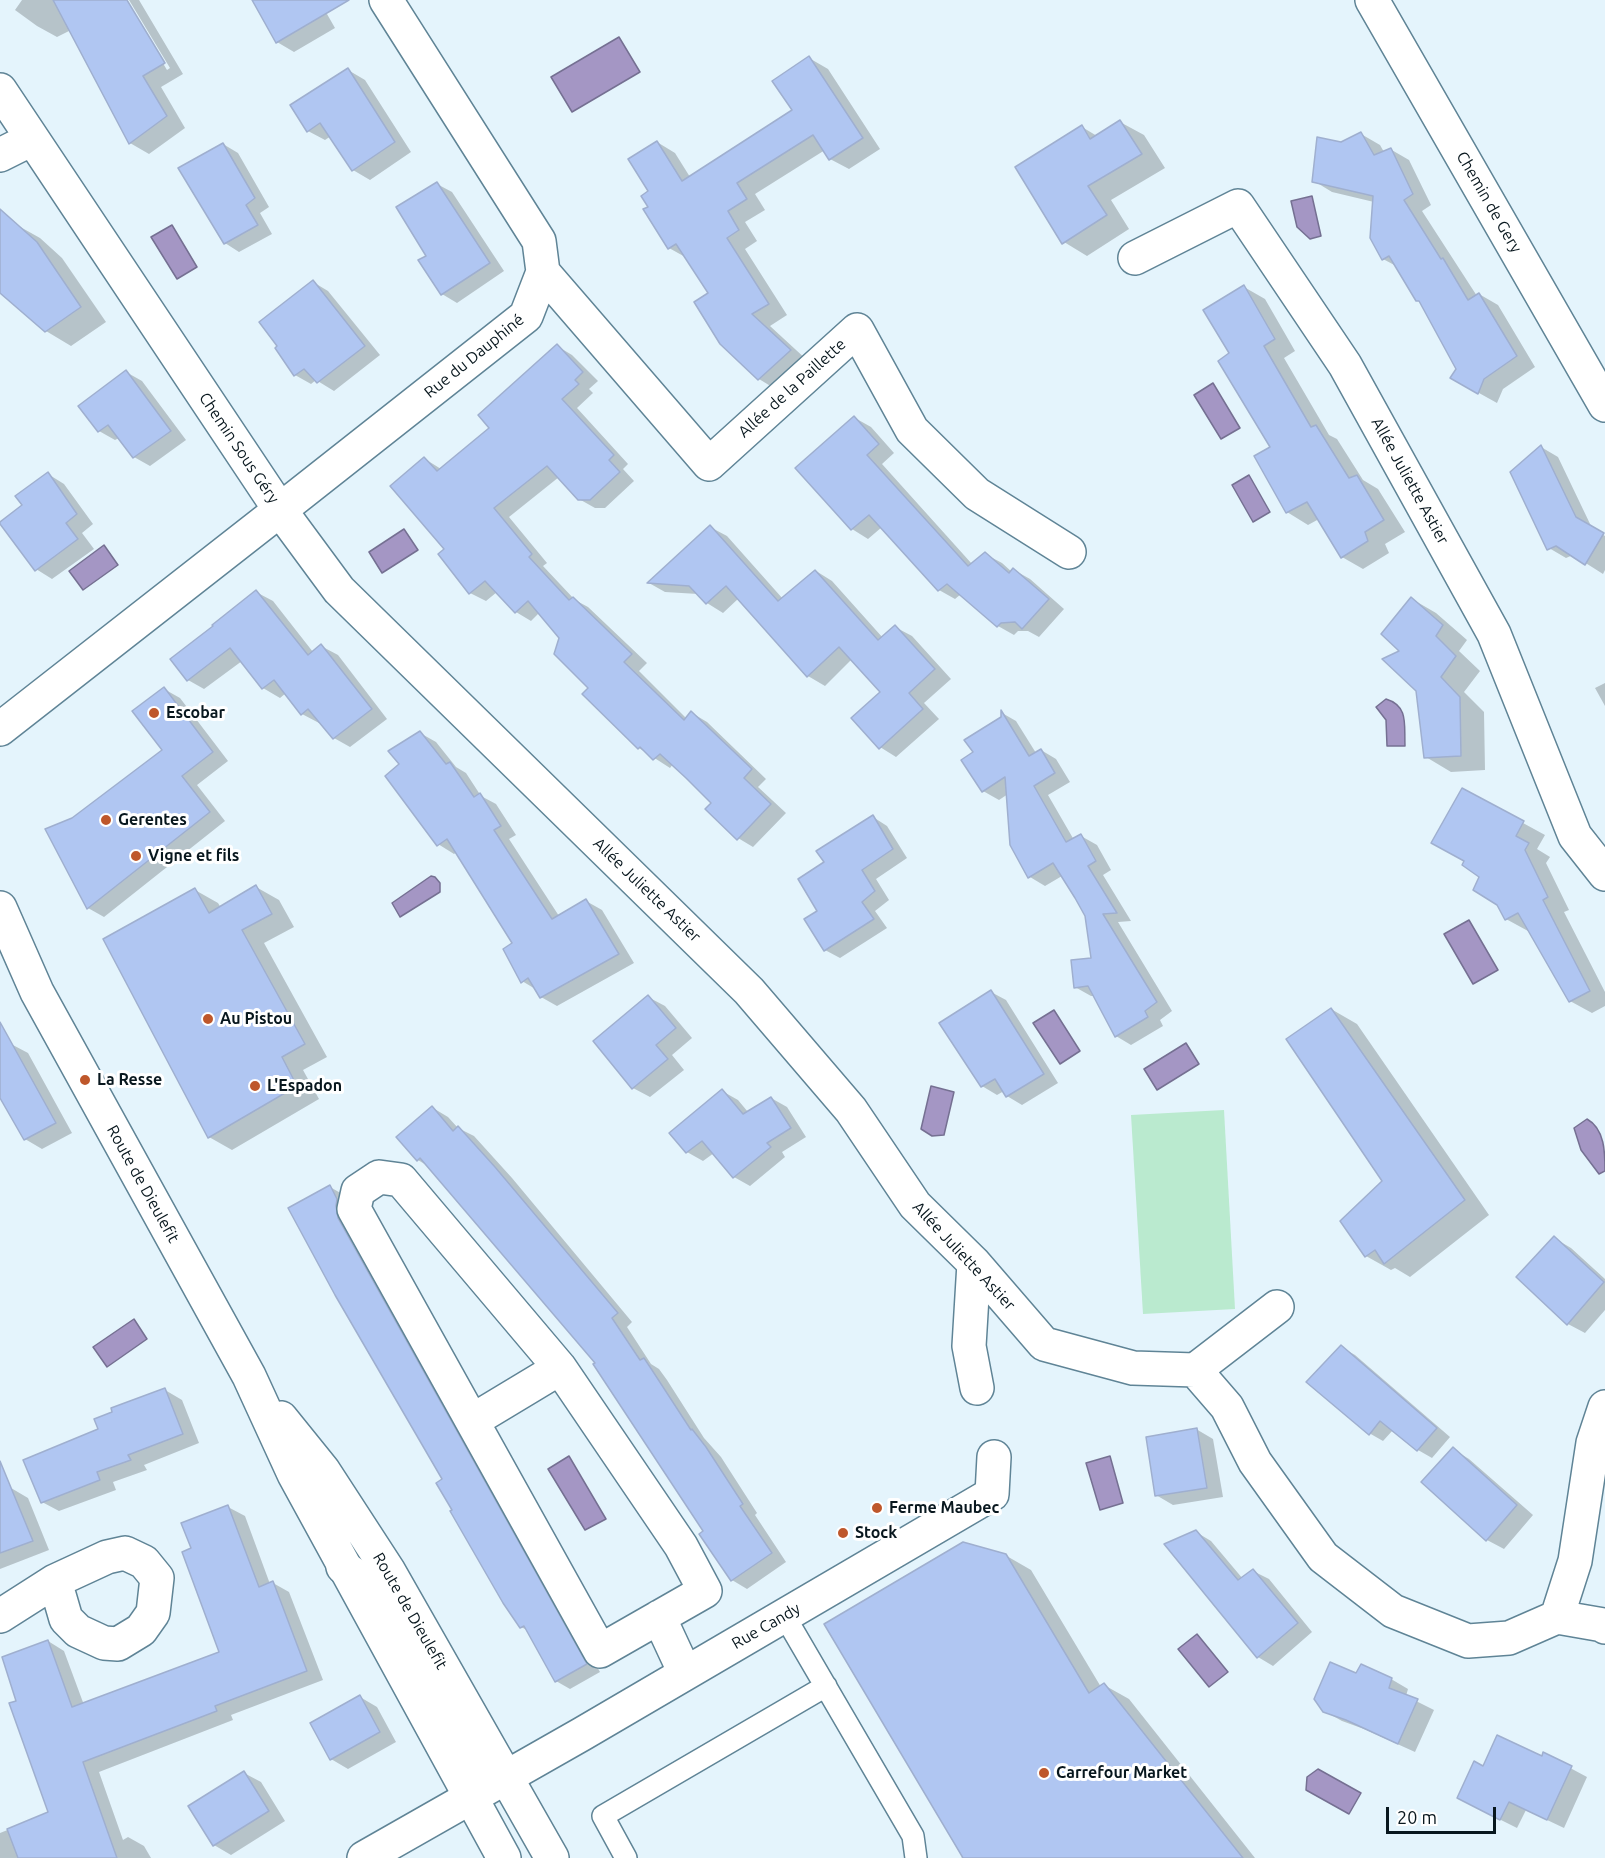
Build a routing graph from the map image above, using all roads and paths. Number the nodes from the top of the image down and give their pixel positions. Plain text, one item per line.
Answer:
1 (386, 0) edge
2 (1372, 0) edge
3 (0, 90) edge
4 (32, 139) junction
5 (0, 155) edge
6 (1135, 258) dead end
7 (543, 272) junction
8 (1605, 405) edge
9 (280, 510) junction
10 (1069, 552) dead end
11 (0, 729) edge
12 (1605, 874) edge
13 (0, 908) edge
14 (0, 945) edge
15 (37, 992) junction
16 (974, 1263) junction
17 (1277, 1307) dead end
18 (560, 1368) junction
19 (1195, 1370) junction
20 (249, 1376) junction
21 (977, 1388) dead end
22 (1605, 1407) edge
23 (472, 1420) junction
24 (994, 1457) dead end
25 (343, 1567) junction
26 (55, 1581) dead end
27 (784, 1615) junction
28 (0, 1616) edge
29 (659, 1617) junction
30 (1557, 1617) junction
31 (1605, 1627) edge
32 (686, 1673) junction
33 (826, 1686) junction
34 (506, 1777) junction
35 (470, 1798) junction
36 (364, 1858) edge
37 (505, 1858) edge
38 (552, 1858) edge
39 (626, 1858) edge
40 (916, 1858) edge

1 - 7 street
2 - 8 street, Chemin de Gery
3 - 4 street, Chemin Sous Géry
4 - 5 street
4 - 9 street, Chemin Sous Géry
6 - 12 street, Allée Juliette Astier
7 - 9 street, Rue du Dauphiné
7 - 10 street, Allée de la Paillette
9 - 11 street, Chemin Sous Géry
9 - 16 street, Allée Juliette Astier
13 - 15 street, Route de Dieulefit
14 - 15 street, Route de Dieulefit
15 - 20 street, Route de Dieulefit
16 - 19 street, Allée Juliette Astier
16 - 21 street
17 - 19 street
18 - 23 street
18 - 23 street
18 - 29 street
19 - 30 street
20 - 25 street, Route de Dieulefit
20 - 34 street, Route de Dieulefit
22 - 30 street
23 - 29 street
24 - 27 street, Rue Candy
25 - 34 street
25 - 35 street, Route de Dieulefit
26 - 28 street
27 - 32 street, Rue Candy
27 - 33 lane
29 - 32 street
30 - 31 street
32 - 34 street, Rue Candy
33 - 39 lane
33 - 40 lane
34 - 35 street, Rue Candy
34 - 37 street
34 - 38 street, Route de Dieulefit
35 - 36 street, Rue Candy
35 - 37 street, Route de Dieulefit

